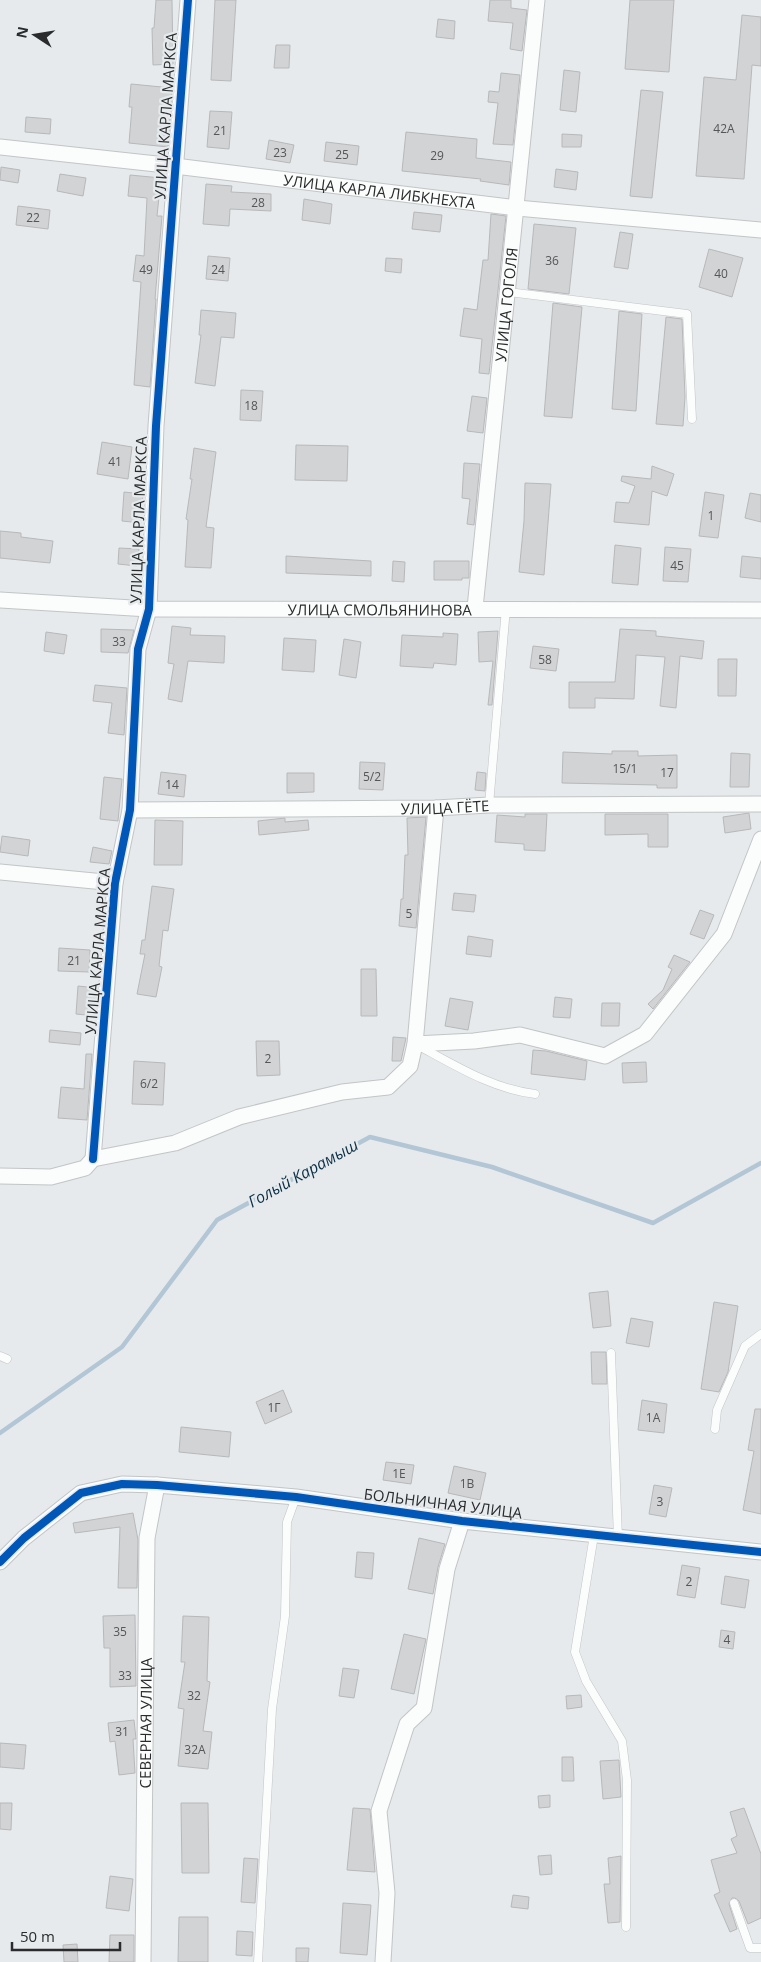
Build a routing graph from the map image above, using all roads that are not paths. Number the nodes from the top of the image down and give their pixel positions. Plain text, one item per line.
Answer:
1 (188, 0) edge
2 (537, 0) edge
3 (0, 147) edge
4 (176, 166) junction
5 (516, 208) junction
6 (761, 230) edge
7 (508, 292) junction
8 (692, 419) dead end
9 (0, 600) edge
10 (476, 608) junction
11 (506, 608) junction
12 (149, 609) junction
13 (761, 610) edge
14 (761, 804) edge
15 (489, 805) junction
16 (436, 808) junction
17 (130, 810) junction
18 (761, 839) edge
19 (0, 872) edge
20 (115, 883) junction
21 (415, 1044) junction
22 (535, 1094) dead end
23 (93, 1159) junction
24 (0, 1176) edge
25 (761, 1334) edge
26 (610, 1353) dead end
27 (715, 1429) dead end
28 (156, 1485) junction
29 (296, 1497) junction
30 (462, 1520) junction
31 (594, 1535) junction
32 (618, 1538) junction
33 (761, 1552) edge
34 (0, 1562) edge
35 (734, 1903) dead end
36 (626, 1927) dead end
37 (761, 1948) edge
38 (143, 1962) edge
39 (258, 1962) edge
40 (383, 1962) edge

1 - 4 street, УЛИЦА КАРЛА МАРКСА
2 - 5 street, УЛИЦА ГОГОЛЯ
3 - 4 street, УЛИЦА КАРЛА ЛИБКНЕХТА
4 - 5 street, УЛИЦА КАРЛА ЛИБКНЕХТА
4 - 12 street, УЛИЦА КАРЛА МАРКСА
5 - 6 street, УЛИЦА КАРЛА ЛИБКНЕХТА
5 - 7 street, УЛИЦА ГОГОЛЯ
7 - 8 lane
7 - 10 street, УЛИЦА ГОГОЛЯ
9 - 12 street, УЛИЦА СМОЛЬЯНИНОВА
10 - 11 street, УЛИЦА СМОЛЬЯНИНОВА
10 - 12 street, УЛИЦА СМОЛЬЯНИНОВА
11 - 13 street, УЛИЦА СМОЛЬЯНИНОВА
11 - 15 lane
12 - 17 street, УЛИЦА КАРЛА МАРКСА
14 - 15 street, УЛИЦА ГЁТЕ
15 - 16 street, УЛИЦА ГЁТЕ
16 - 17 street, УЛИЦА ГЁТЕ
16 - 21 street
17 - 20 street, УЛИЦА КАРЛА МАРКСА
18 - 21 street
19 - 20 street
20 - 23 street, УЛИЦА КАРЛА МАРКСА
21 - 22 lane
21 - 23 street
23 - 24 street
25 - 27 lane
26 - 32 lane
28 - 29 street, БОЛЬНИЧНАЯ УЛИЦА
28 - 34 street, БОЛЬНИЧНАЯ УЛИЦА
28 - 38 street, СЕВЕРНАЯ УЛИЦА
29 - 30 street, БОЛЬНИЧНАЯ УЛИЦА
29 - 39 lane
30 - 31 street, БОЛЬНИЧНАЯ УЛИЦА
30 - 40 street
31 - 32 street, БОЛЬНИЧНАЯ УЛИЦА
31 - 36 lane
32 - 33 street, БОЛЬНИЧНАЯ УЛИЦА
35 - 37 lane

